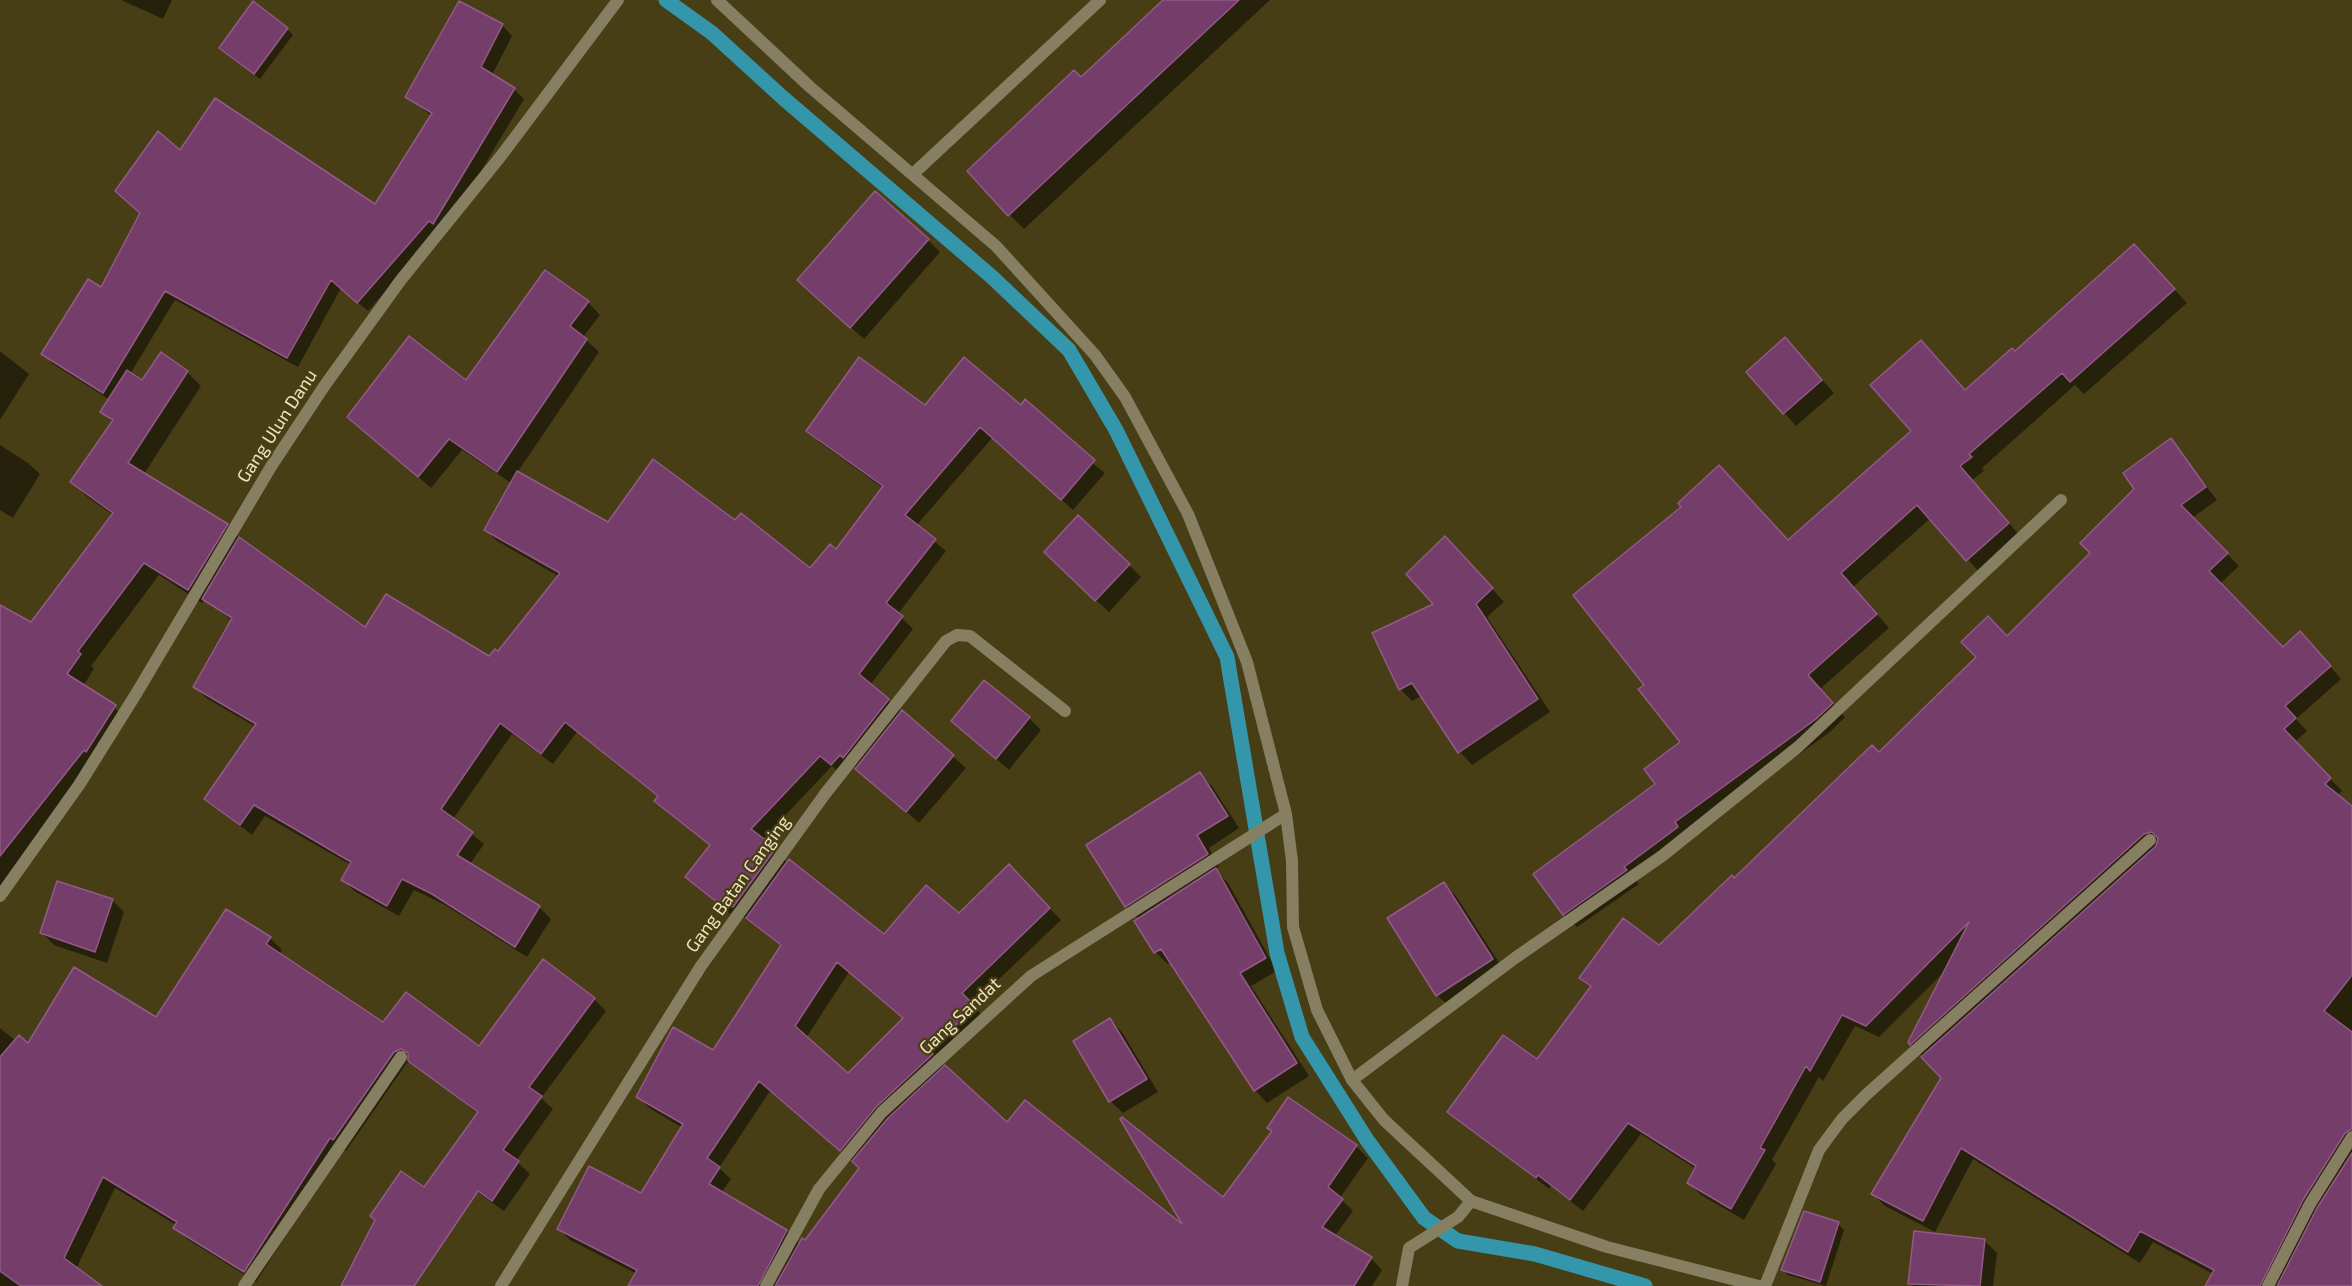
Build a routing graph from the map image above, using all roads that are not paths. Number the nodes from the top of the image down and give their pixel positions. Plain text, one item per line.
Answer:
1 (618, 0) edge
2 (717, 0) edge
3 (1100, 0) edge
4 (913, 174) junction
5 (2061, 500) dead end
6 (1065, 711) dead end
7 (1287, 814) junction
8 (2150, 840) dead end
9 (0, 896) edge
10 (401, 1057) dead end
11 (1352, 1080) junction
12 (2352, 1137) edge
13 (1471, 1201) junction
14 (244, 1286) edge
15 (501, 1286) edge
16 (766, 1286) edge
17 (1402, 1286) edge
18 (1759, 1286) edge
19 (1765, 1286) edge
20 (2268, 1286) edge

1 - 9 street, Gang Ulun Danu
2 - 4 street
3 - 4 street
4 - 7 street
5 - 11 street
6 - 15 street, Gang Batan Canging
7 - 11 street
7 - 16 street, Gang Sandat
8 - 19 street
10 - 14 street
11 - 13 street
12 - 20 street
13 - 17 street
13 - 18 street

